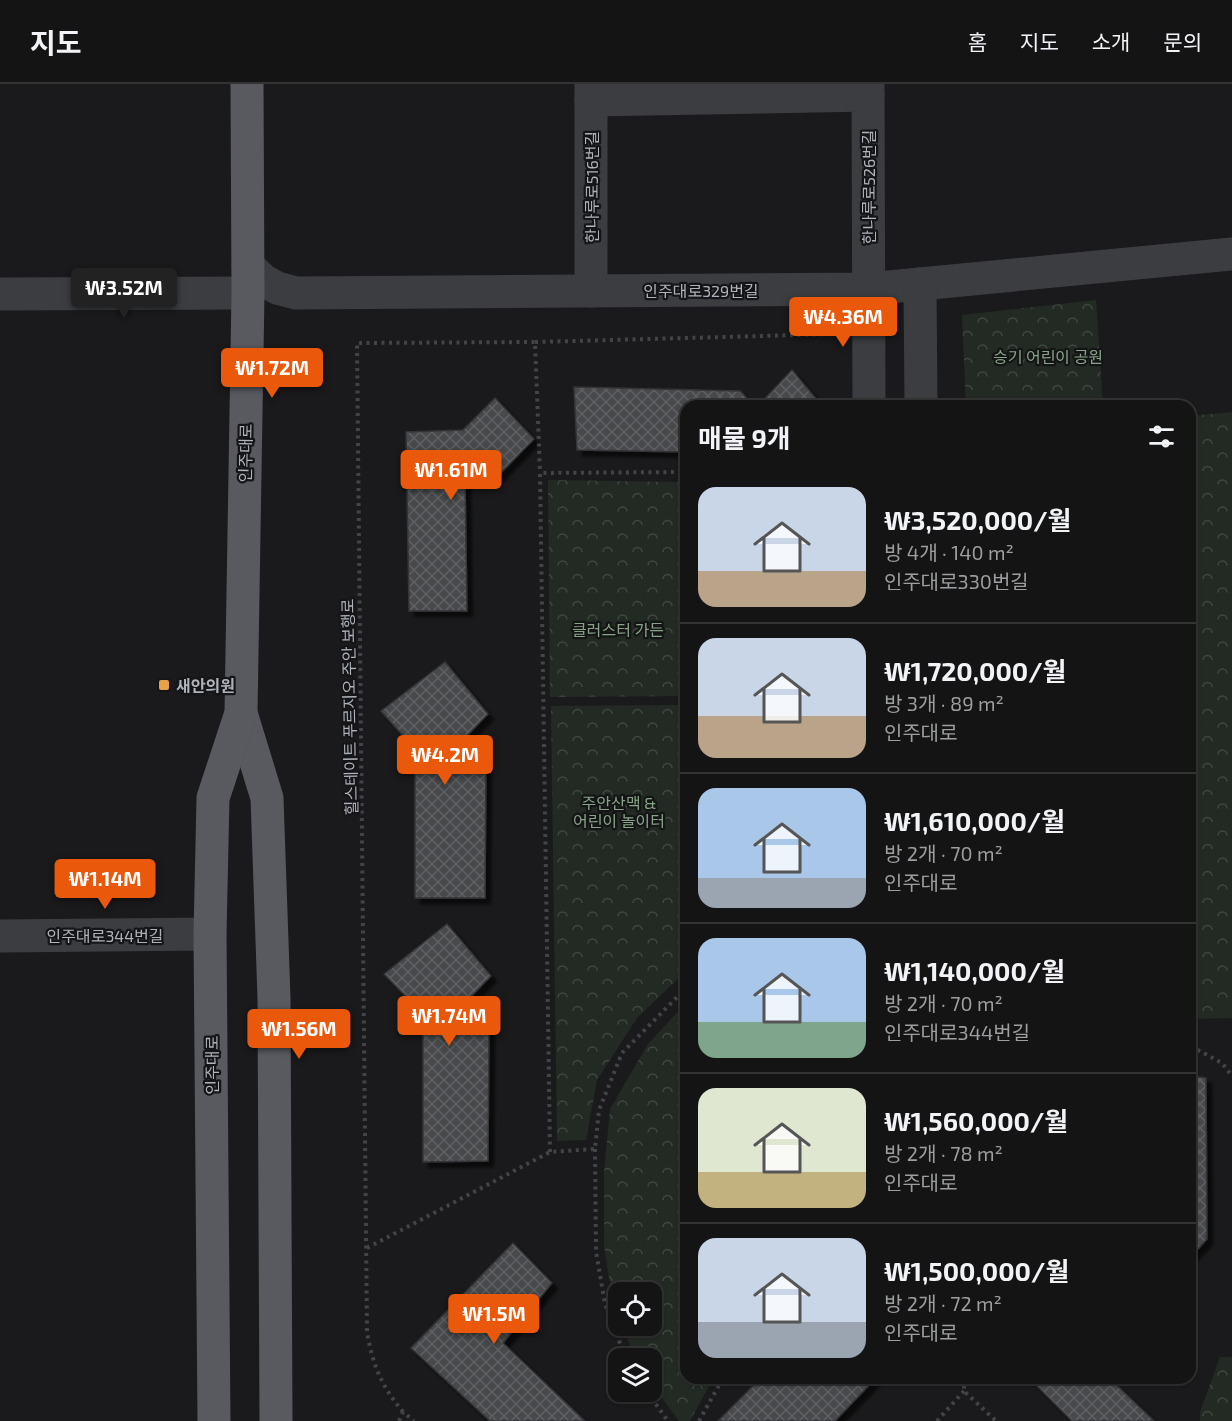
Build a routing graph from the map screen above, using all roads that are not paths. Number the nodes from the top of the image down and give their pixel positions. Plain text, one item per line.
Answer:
1 (248, 84) edge
2 (868, 90) edge
3 (591, 92) edge
4 (1232, 254) edge
5 (248, 279) junction
6 (920, 284) junction
7 (868, 289) junction
8 (591, 291) junction
9 (0, 294) edge
10 (869, 400) edge
11 (921, 400) edge
12 (240, 713) junction
13 (210, 934) junction
14 (0, 936) edge
15 (214, 1421) edge
16 (276, 1421) edge

1 - 5 main road, 인주대로
2 - 3 street
2 - 7 street, 한나루로526번길
3 - 8 street, 한나루로516번길
4 - 6 street, 인주대로329번길
5 - 8 street, 인주대로329번길
5 - 9 street
5 - 12 main road, 인주대로
6 - 7 street, 인주대로329번길
6 - 11 street
7 - 8 street, 인주대로329번길
7 - 10 street, 한나루로526번길
12 - 13 main road, 인주대로
12 - 16 main road, 인주대로
13 - 14 street, 인주대로344번길
13 - 15 main road, 인주대로

